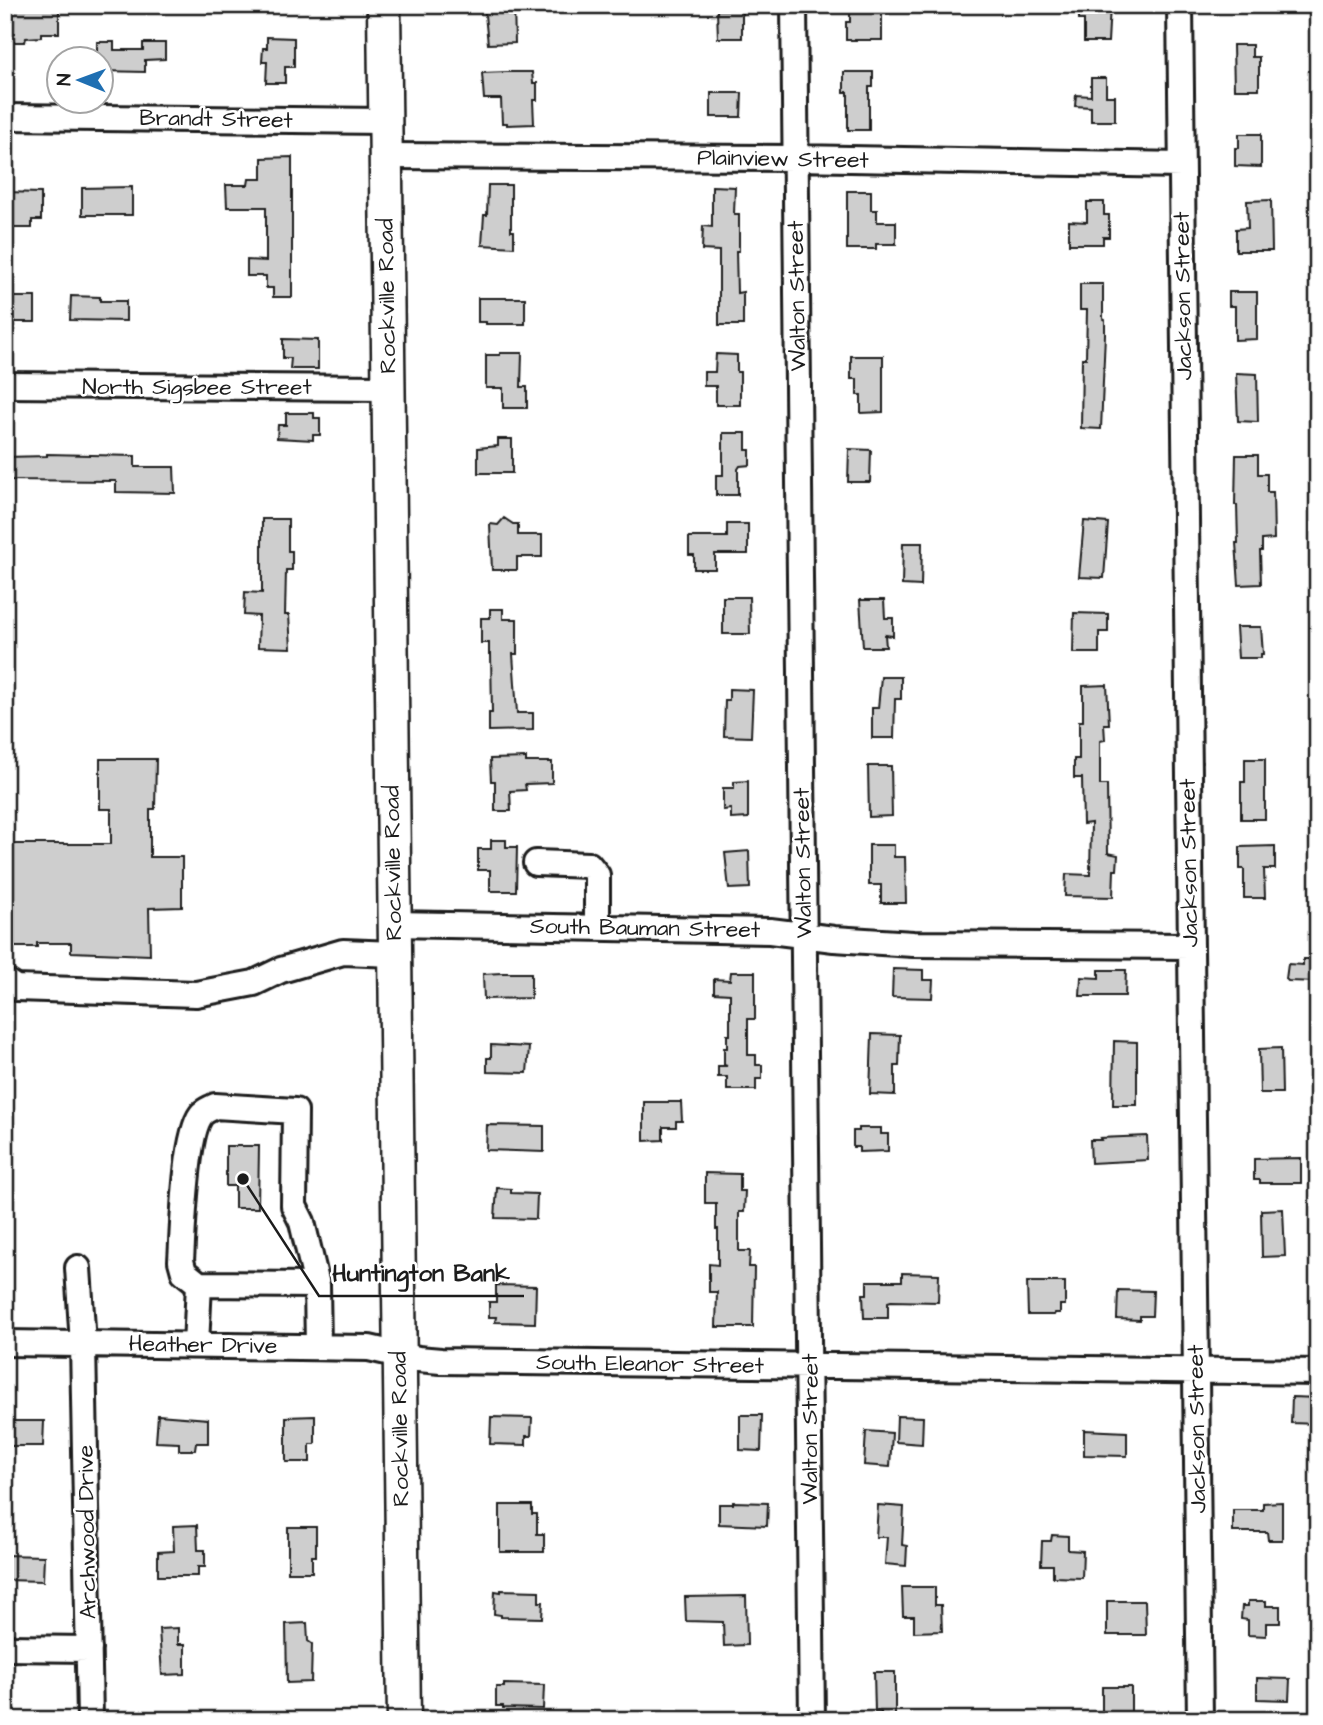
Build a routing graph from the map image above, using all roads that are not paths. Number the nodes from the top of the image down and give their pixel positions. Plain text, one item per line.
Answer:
1 (384, 5) edge
2 (794, 5) edge
3 (1180, 5) edge
4 (5, 117) edge
5 (384, 121) junction
6 (386, 156) junction
7 (796, 158) junction
8 (1181, 165) junction
9 (5, 385) edge
10 (388, 388) junction
11 (536, 863) dead end
12 (597, 926) junction
13 (803, 936) junction
14 (393, 939) junction
15 (1190, 946) junction
16 (5, 981) edge
17 (78, 1268) dead end
18 (199, 1284) junction
19 (317, 1285) junction
20 (5, 1343) edge
21 (83, 1344) junction
22 (196, 1345) junction
23 (318, 1347) junction
24 (400, 1355) junction
25 (810, 1366) junction
26 (1196, 1371) junction
27 (1318, 1372) edge
28 (5, 1648) edge
29 (89, 1649) junction
30 (90, 1720) edge
31 (404, 1720) edge
32 (812, 1720) edge
33 (1200, 1720) edge

1 - 5 main road, Rockville Road
2 - 7 street, Walton Street
3 - 8 street, Jackson Street
4 - 5 street, Brandt Street
5 - 6 main road, Rockville Road
6 - 7 street, Plainview Street
6 - 10 main road, Rockville Road
7 - 8 street, Plainview Street
7 - 13 street, Walton Street
8 - 15 street, Jackson Street
9 - 10 street, North Sigsbee Street
10 - 14 main road, Rockville Road
11 - 12 street
12 - 13 street, South Bauman Street
12 - 14 street, South Bauman Street
13 - 15 street, South Bauman Street
13 - 25 street, Walton Street
14 - 16 street, South Bauman Street
14 - 24 main road, Rockville Road
15 - 26 street, Jackson Street
17 - 21 street, Archwood Drive
18 - 19 street
18 - 19 street
18 - 22 street
19 - 23 street
20 - 21 street, Heather Drive
21 - 22 street, Heather Drive
21 - 29 street, Archwood Drive
22 - 23 street, Heather Drive
23 - 24 street, Heather Drive
24 - 25 street, South Eleanor Street
24 - 31 main road, Rockville Road
25 - 26 street, South Eleanor Street
25 - 32 street, Walton Street
26 - 27 street, South Eleanor Street
26 - 33 street, Jackson Street
28 - 29 street
29 - 30 street, Archwood Drive

